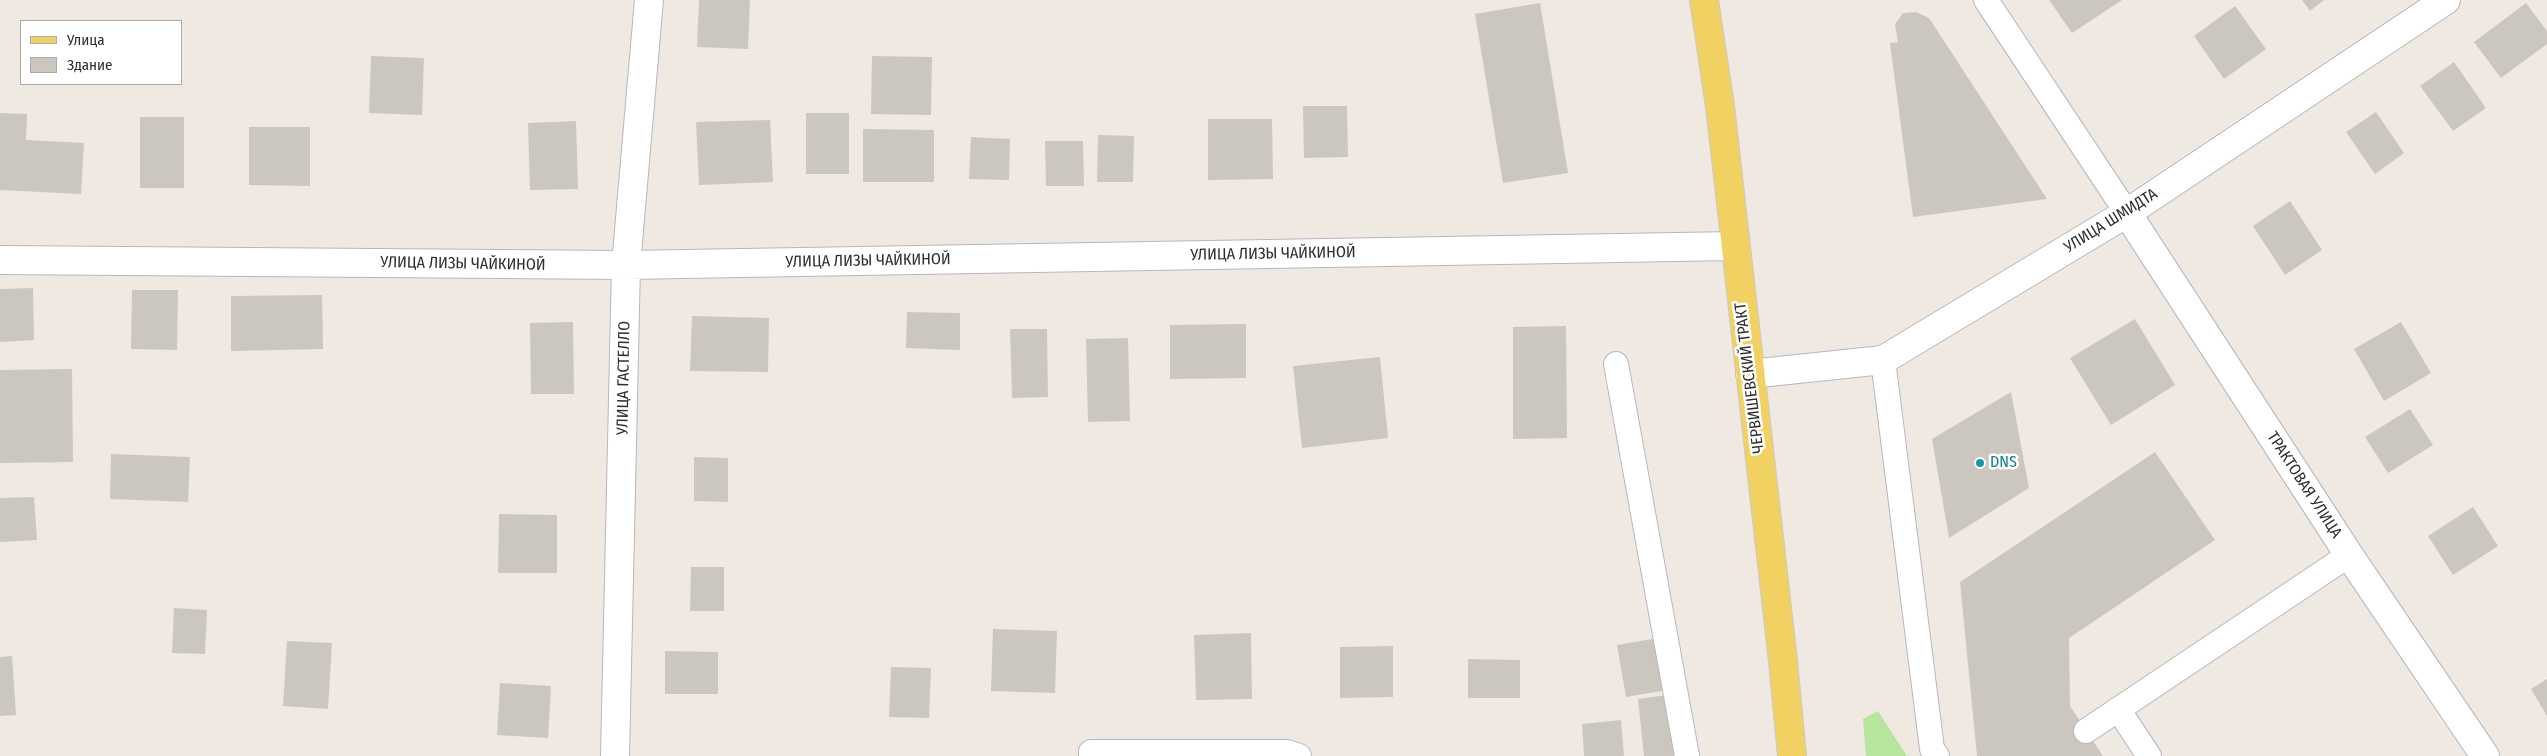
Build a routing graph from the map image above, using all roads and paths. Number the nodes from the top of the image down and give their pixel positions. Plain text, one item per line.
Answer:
1 (649, 0) edge
2 (1704, 0) edge
3 (1986, 0) edge
4 (2446, 0) edge
5 (2127, 212) junction
6 (1735, 246) junction
7 (0, 260) edge
8 (626, 265) junction
9 (1883, 360) junction
10 (1616, 364) dead end
11 (1750, 374) junction
12 (2349, 555) junction
13 (2118, 709) junction
14 (2086, 730) dead end
15 (615, 756) edge
16 (1090, 756) edge
17 (1299, 756) edge
18 (1687, 756) edge
19 (1792, 756) edge
20 (1937, 756) edge
21 (2149, 756) edge
22 (2485, 756) edge

1 - 8 street, УЛИЦА ГАСТЕЛЛО
2 - 6 main road, ЧЕРВИШЕВСКИЙ ТРАКТ
3 - 5 lane
4 - 5 street, УЛИЦА ШМИДТА
5 - 9 street, УЛИЦА ШМИДТА
5 - 12 street, ТРАКТОВАЯ УЛИЦА
6 - 8 street, УЛИЦА ЛИЗЫ ЧАЙКИНОЙ
6 - 11 main road, ЧЕРВИШЕВСКИЙ ТРАКТ
7 - 8 street, УЛИЦА ЛИЗЫ ЧАЙКИНОЙ
8 - 15 street, УЛИЦА ГАСТЕЛЛО
9 - 11 street, УЛИЦА ШМИДТА
9 - 20 lane
10 - 18 lane
11 - 19 main road, ЧЕРВИШЕВСКИЙ ТРАКТ
12 - 13 lane
12 - 22 street, ТРАКТОВАЯ УЛИЦА
13 - 14 lane
13 - 21 lane
16 - 17 lane

